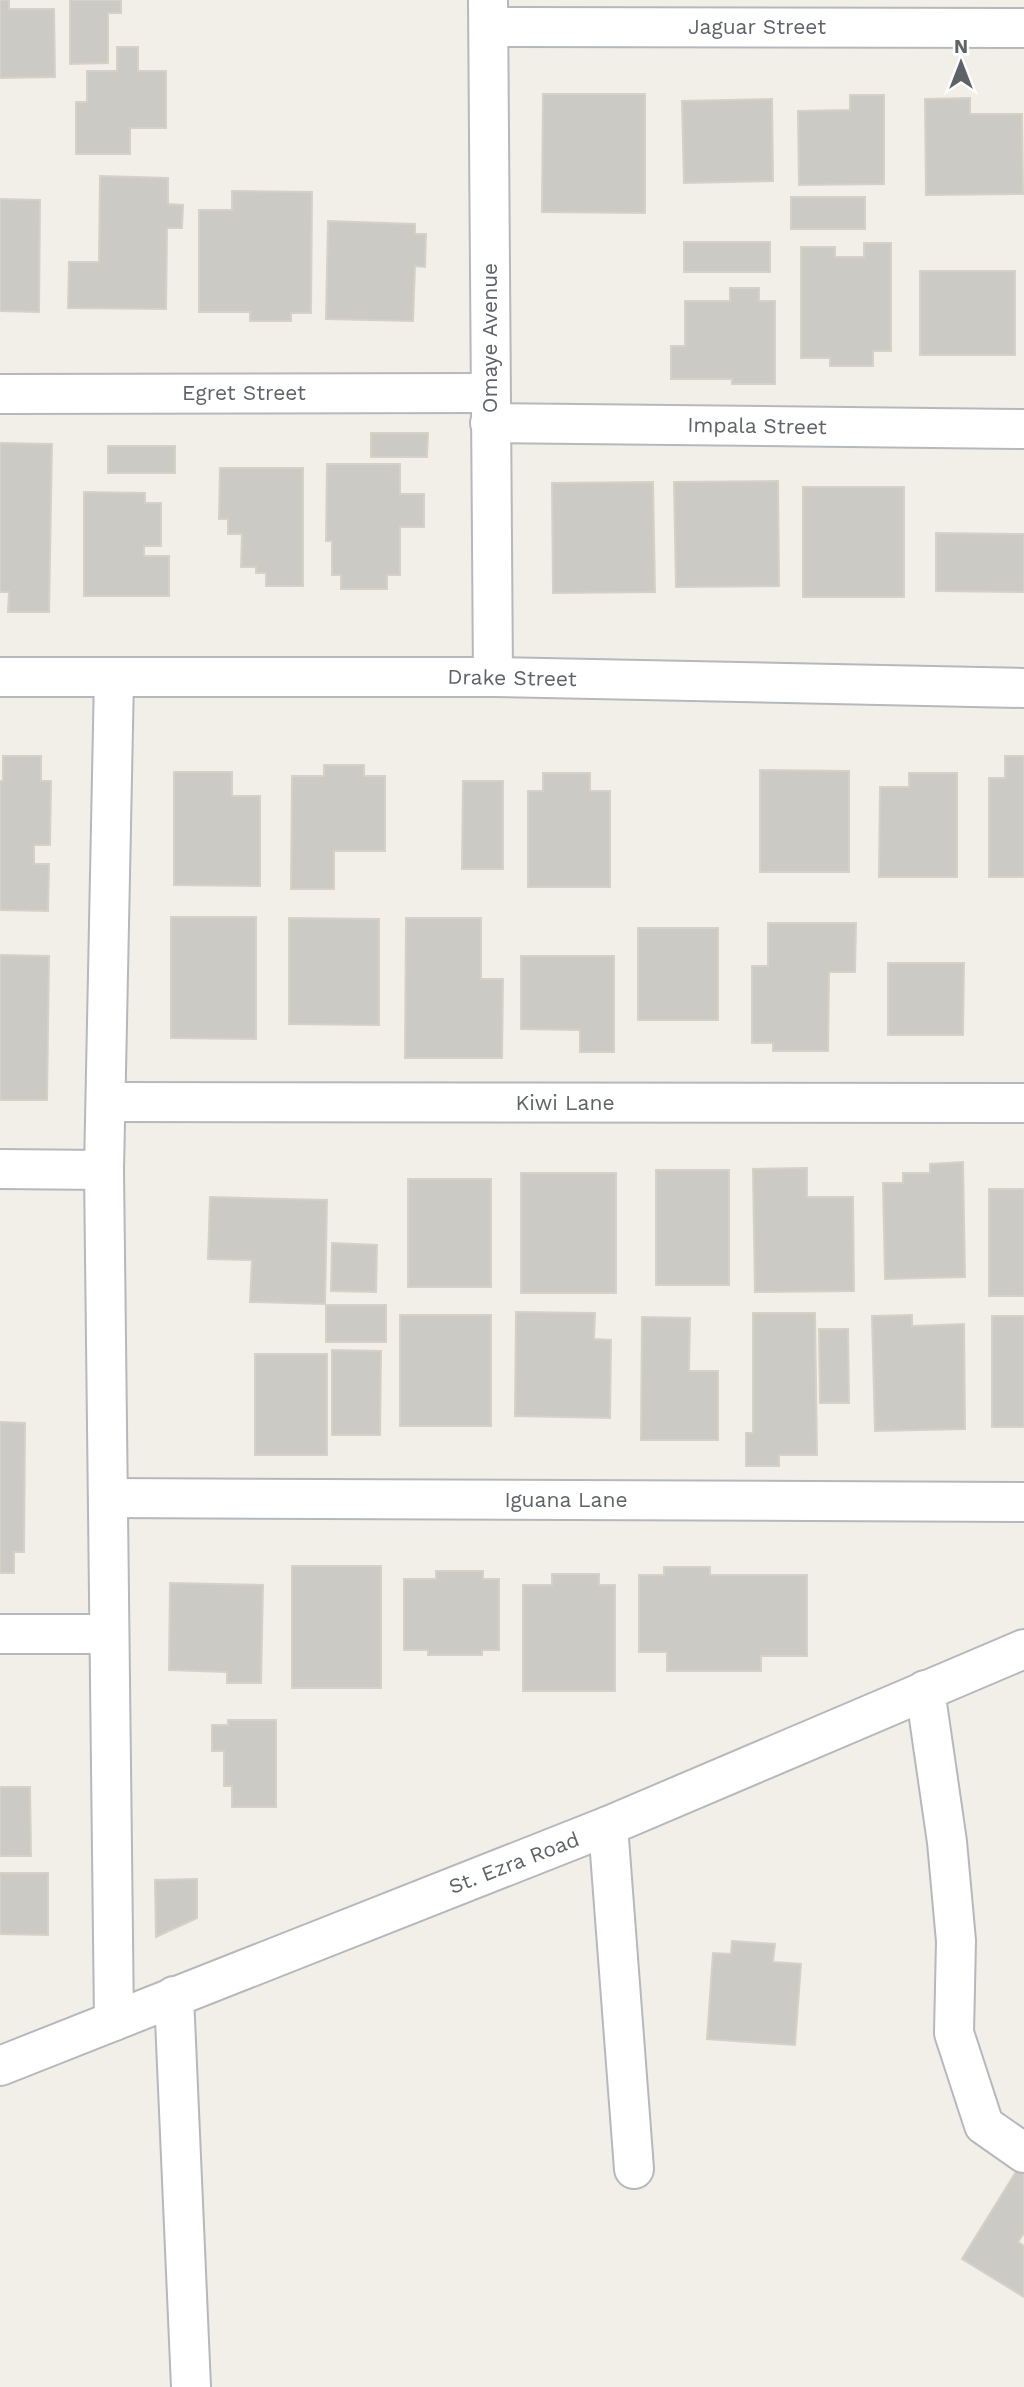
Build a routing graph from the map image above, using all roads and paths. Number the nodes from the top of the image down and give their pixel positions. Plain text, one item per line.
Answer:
1 (489, 13) edge
2 (1024, 28) edge
3 (0, 394) edge
4 (490, 408) junction
5 (1024, 429) edge
6 (0, 677) edge
7 (493, 677) junction
8 (114, 678) junction
9 (1024, 688) edge
10 (106, 1102) junction
11 (1024, 1103) edge
12 (0, 1169) edge
13 (104, 1170) junction
14 (108, 1498) junction
15 (1024, 1502) edge
16 (0, 1634) edge
17 (109, 1634) junction
18 (1024, 1649) edge
19 (925, 1690) junction
20 (608, 1826) junction
21 (174, 1996) junction
22 (114, 2021) junction
23 (0, 2066) edge
24 (1024, 2153) edge
25 (634, 2169) dead end
26 (191, 2387) edge

1 - 2 street, Jaguar Street
1 - 4 street, Omaye Avenue
3 - 4 street, Egret Street
4 - 5 street, Impala Street
4 - 7 street, Omaye Avenue
6 - 8 street, Drake Street
7 - 8 street, Drake Street
7 - 9 street, Drake Street
8 - 10 street
10 - 11 street, Kiwi Lane
10 - 13 street
12 - 13 street
13 - 14 street
14 - 15 street, Iguana Lane
14 - 17 street
16 - 17 street
17 - 22 street
18 - 19 street, St. Ezra Road
19 - 20 street, St. Ezra Road
19 - 24 street
20 - 21 street, St. Ezra Road
20 - 25 street
21 - 22 street, St. Ezra Road
21 - 26 street
22 - 23 street, St. Ezra Road

